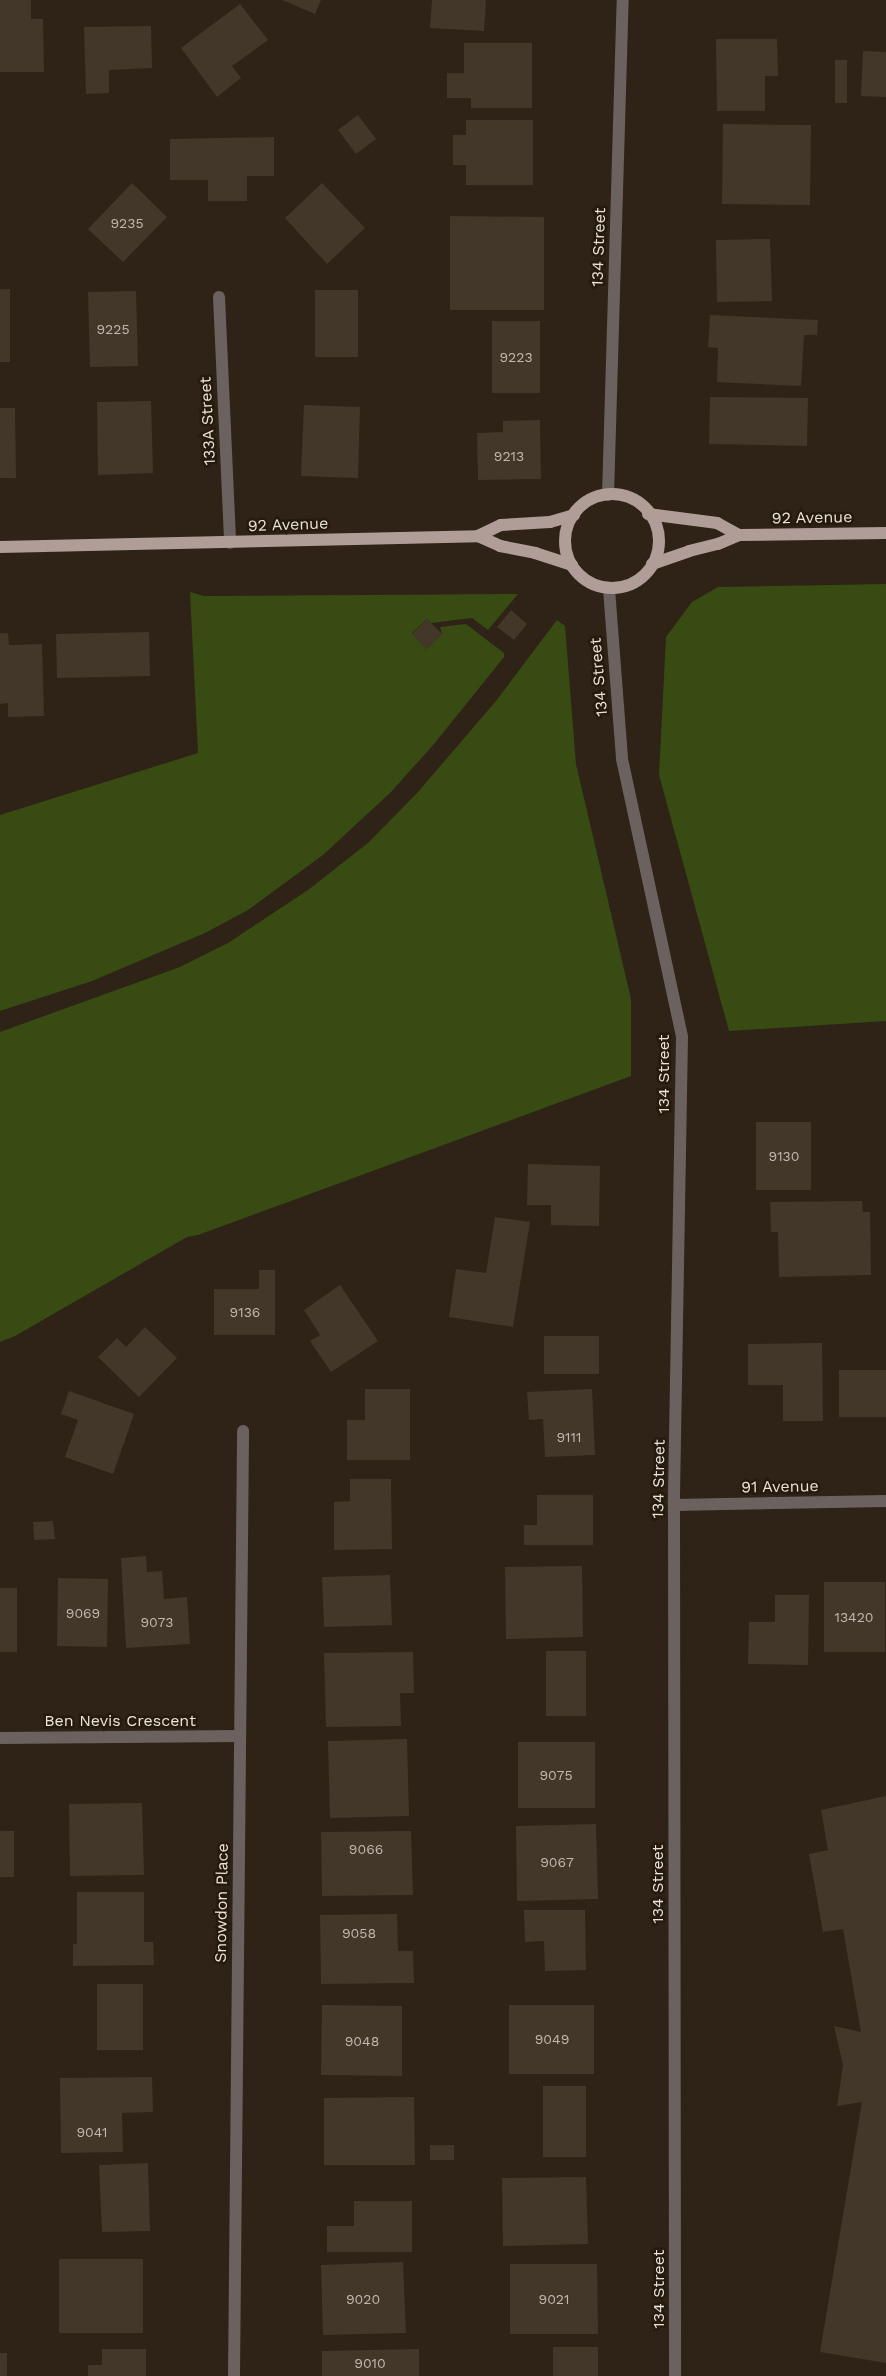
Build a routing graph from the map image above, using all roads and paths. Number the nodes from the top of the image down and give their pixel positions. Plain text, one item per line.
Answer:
1 (623, 0) edge
2 (219, 297) dead end
3 (608, 495) junction
4 (648, 514) junction
5 (574, 515) junction
6 (886, 533) edge
7 (739, 535) junction
8 (478, 536) junction
9 (230, 543) junction
10 (0, 547) edge
11 (652, 564) junction
12 (572, 565) junction
13 (609, 589) junction
14 (243, 1431) dead end
15 (886, 1501) edge
16 (674, 1505) junction
17 (240, 1736) junction
18 (0, 1738) edge
19 (234, 2376) edge
20 (675, 2376) edge

1 - 3 street, 134 Street
2 - 9 street, 133A Street
3 - 4 main road
3 - 5 main road
4 - 7 main road
4 - 11 main road
5 - 8 main road
5 - 12 main road
6 - 7 main road, 92 Avenue
7 - 11 main road
8 - 9 main road, 92 Avenue
8 - 12 main road, 92 Avenue
9 - 10 main road, 92 Avenue
11 - 13 main road
12 - 13 main road
13 - 16 street, 134 Street
14 - 17 street, Snowdon Place
15 - 16 street, 91 Avenue
16 - 20 street, 134 Street
17 - 18 street, Ben Nevis Crescent
17 - 19 street, Snowdon Place

